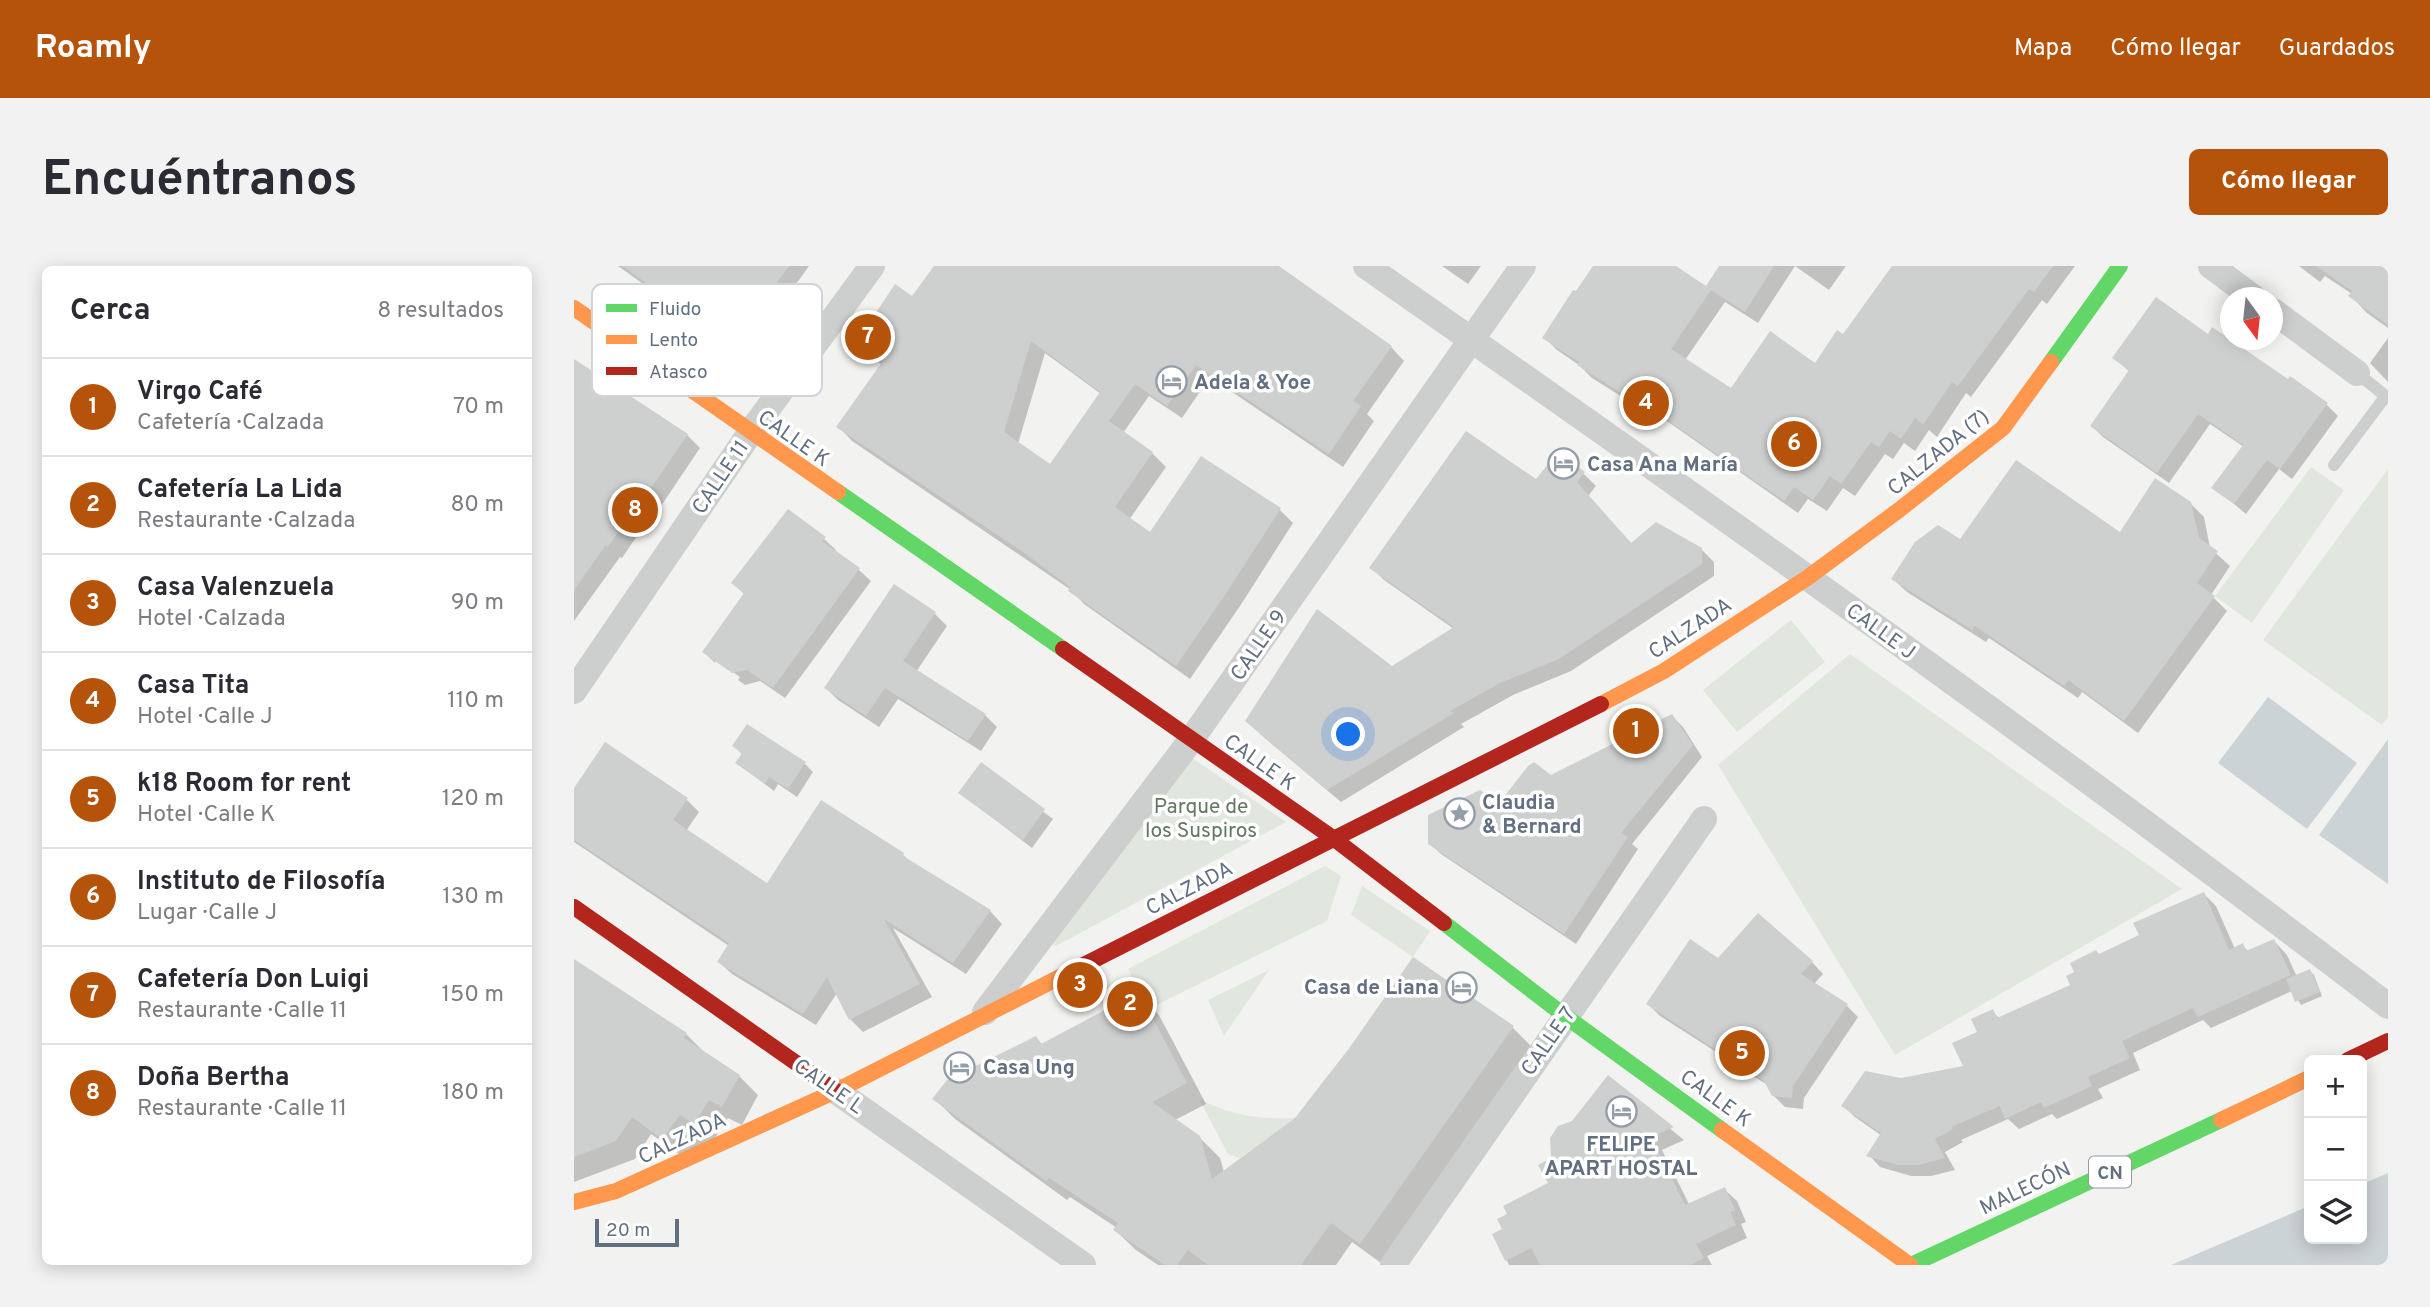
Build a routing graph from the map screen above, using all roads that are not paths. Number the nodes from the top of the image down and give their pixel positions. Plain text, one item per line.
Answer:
1 (872, 266) edge
2 (1366, 266) edge
3 (1523, 266) edge
4 (2120, 266) edge
5 (2211, 266) edge
6 (2239, 287) edge
7 (574, 308) edge
8 (2283, 318) edge
9 (592, 321) edge
10 (822, 334) edge
11 (1472, 340) junction
12 (2357, 373) joint
13 (698, 396) edge
14 (777, 396) edge
15 (2387, 397) edge
16 (750, 433) junction
17 (2334, 465) dead end
18 (1807, 578) junction
19 (574, 691) edge
20 (1191, 740) junction
21 (1704, 819) dead end
22 (1333, 838) junction
23 (574, 907) edge
24 (2388, 1006) edge
25 (981, 1016) junction
26 (1565, 1016) junction
27 (2388, 1041) edge
28 (2359, 1055) edge
29 (2304, 1080) edge
30 (836, 1091) junction
31 (574, 1202) edge
32 (1083, 1265) edge
33 (1393, 1265) edge
34 (1911, 1265) edge

1 - 10 street, CALLE 11
2 - 11 street, CALLE J
3 - 11 street, CALLE 9
4 - 18 main road, CALZADA (7)
5 - 6 street
7 - 9 main road, CALLE K
8 - 12 street
11 - 18 street, CALLE J
11 - 20 street, CALLE 9
12 - 15 lane
13 - 16 main road, CALLE K
14 - 16 street, CALLE 11
15 - 17 lane
16 - 19 street, CALLE 11
16 - 20 main road, CALLE K
18 - 22 main road, CALZADA
18 - 24 street, CALLE J
20 - 22 main road, CALLE K
20 - 25 street, CALLE 9
21 - 26 street, CALLE 7
22 - 25 main road, CALZADA
22 - 26 main road, CALLE K
23 - 30 main road, CALLE L
25 - 30 main road, CALZADA
26 - 33 street, CALLE 7
26 - 34 main road, CALLE K
27 - 28 main road
29 - 34 main road, MALECÓN / CN
30 - 31 main road, CALZADA
30 - 32 street, CALLE L

